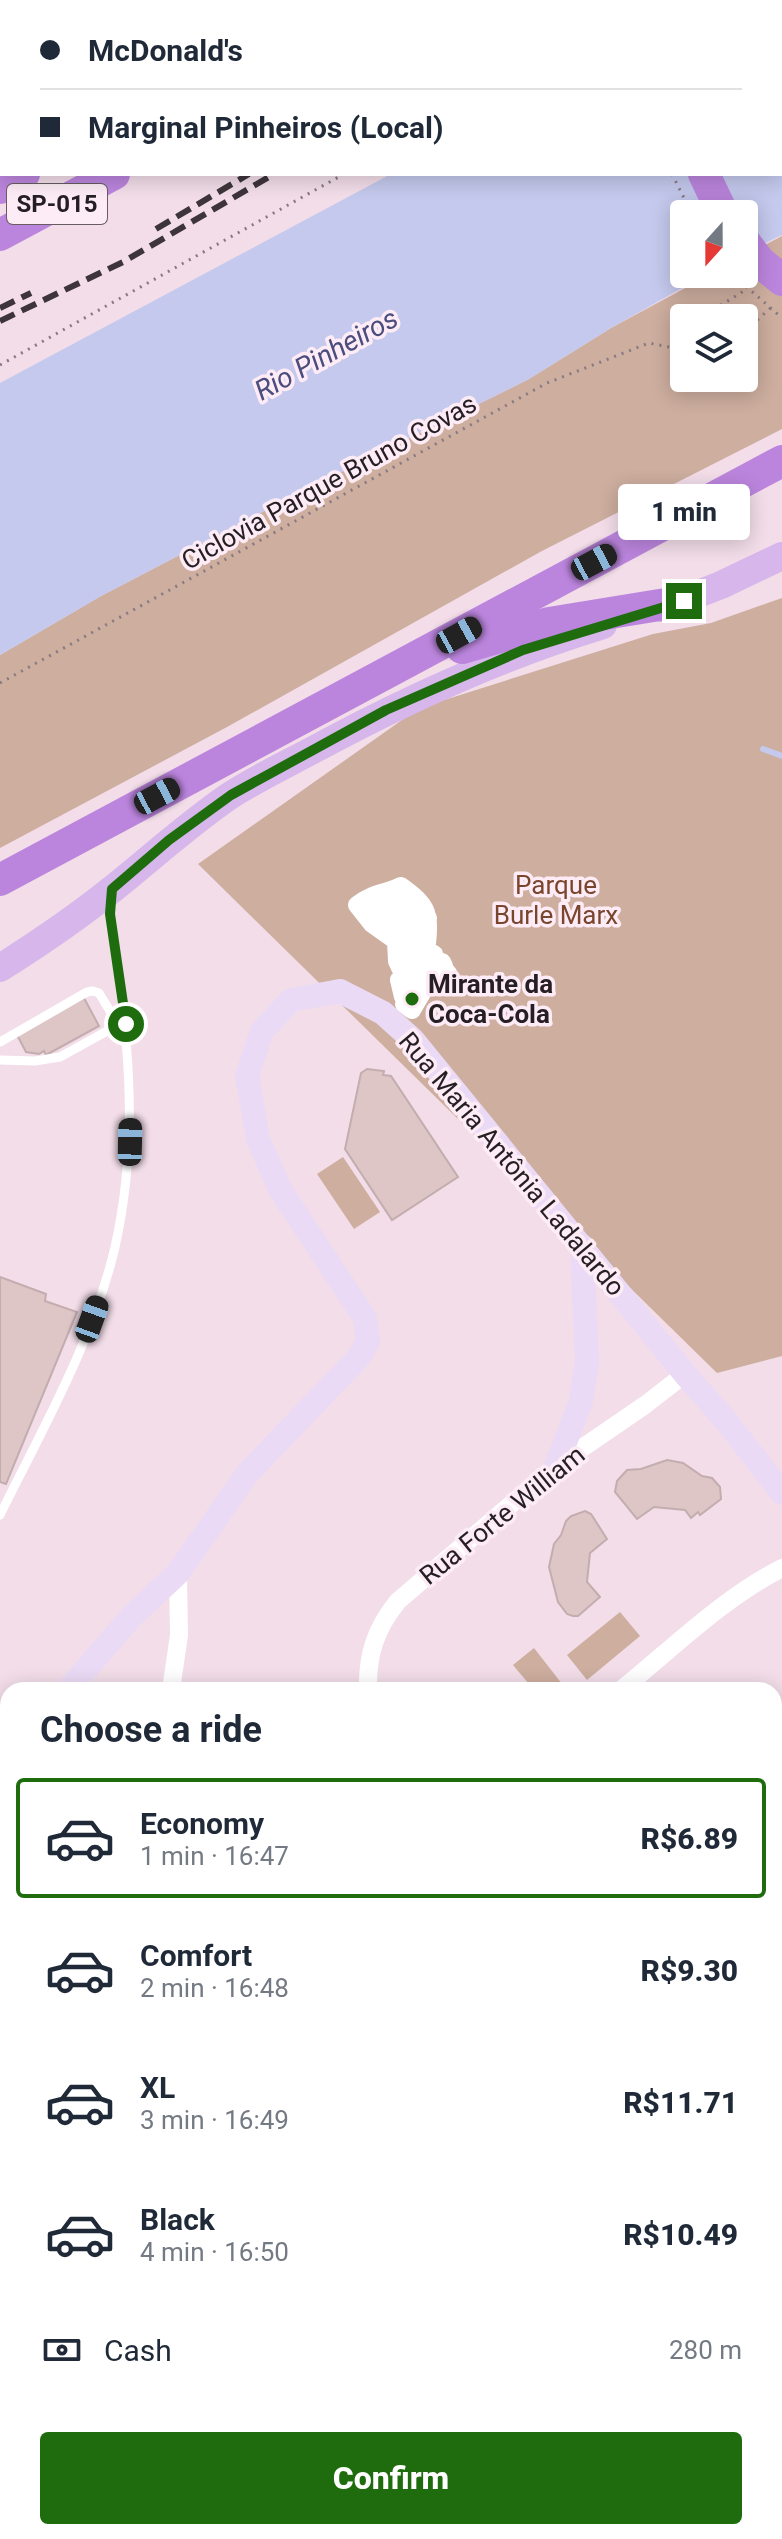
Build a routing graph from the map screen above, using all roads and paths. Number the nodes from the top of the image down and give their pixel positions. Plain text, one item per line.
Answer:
1 (21, 176) edge
2 (110, 176) edge
3 (340, 176) edge
4 (673, 176) edge
5 (705, 176) edge
6 (0, 188) edge
7 (685, 200) edge
8 (716, 200) edge
9 (0, 235) edge
10 (758, 260) edge
11 (782, 280) edge
12 (747, 289) joint
13 (782, 297) edge
14 (723, 304) edge
15 (782, 318) edge
16 (758, 319) edge
17 (670, 347) edge
18 (0, 365) edge
19 (782, 461) edge
20 (782, 556) edge
21 (684, 601) junction
22 (405, 663) junction
23 (0, 683) edge
24 (0, 880) edge
25 (112, 889) junction
26 (418, 924) junction
27 (0, 968) edge
28 (448, 973) dead end
29 (0, 1042) edge
30 (0, 1060) edge
31 (582, 1246) junction
32 (685, 1374) junction
33 (556, 1466) junction
34 (782, 1493) edge
35 (0, 1515) edge
36 (782, 1568) edge
37 (178, 1573) junction
38 (75, 1682) edge
39 (172, 1682) edge
40 (369, 1682) edge
41 (631, 1682) edge

1 - 6 highway
2 - 9 highway, SP-015
3 - 18 path
4 - 7 path
5 - 8 highway
10 - 11 highway
12 - 14 path
12 - 15 path
13 - 16 path
17 - 23 path, Ciclovia Parque Bruno Covas
19 - 22 highway
20 - 21 main road
21 - 22 highway
21 - 25 main road
22 - 24 highway
25 - 27 main road
25 - 35 lane
26 - 26 street
26 - 28 street
29 - 30 lane
31 - 32 street, Rua Maria Antônia Ladalardo
31 - 33 street
31 - 37 street, Rua Maria Antônia Ladalardo
32 - 33 street, Rua Forte William
32 - 34 street, Rua Maria Antônia Ladalardo
33 - 40 street, Rua Forte William
36 - 41 street
37 - 38 street, Rua Maria Antônia Ladalardo
37 - 39 street

